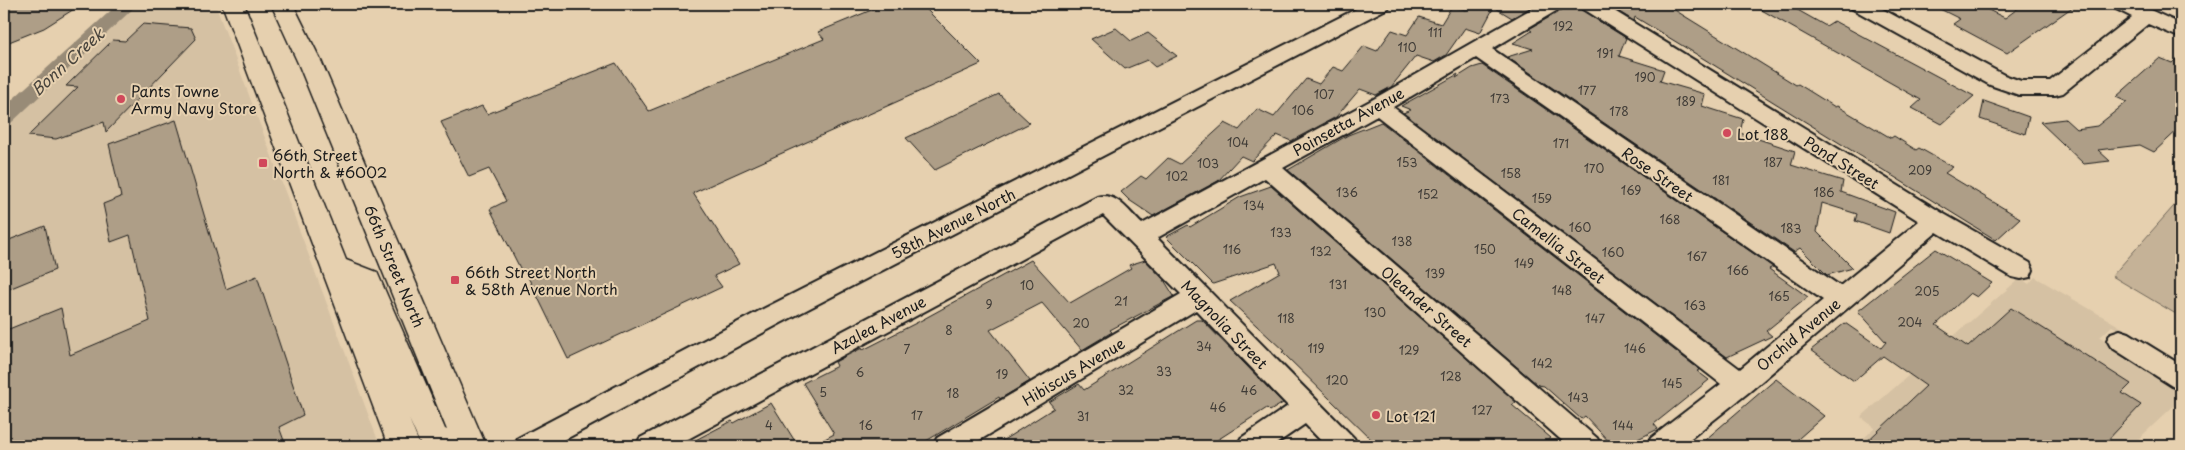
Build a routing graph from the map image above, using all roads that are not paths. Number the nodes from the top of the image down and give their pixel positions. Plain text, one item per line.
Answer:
1 (233, 4) edge
2 (282, 4) edge
3 (1381, 4) edge
4 (1554, 4) edge
5 (1589, 4) edge
6 (1858, 4) edge
7 (2122, 4) edge
8 (2146, 16) junction
9 (2181, 32) edge
10 (1476, 48) junction
11 (1378, 106) junction
12 (1266, 166) junction
13 (1105, 203) joint
14 (1936, 220) junction
15 (1140, 236) junction
16 (336, 270) junction
17 (2021, 270) dead end
18 (1198, 296) junction
19 (1840, 299) junction
20 (2120, 340) dead end
21 (2181, 378) edge
22 (1740, 384) junction
23 (1307, 408) junction
24 (404, 446) edge
25 (447, 446) edge
26 (470, 446) edge
27 (528, 446) edge
28 (650, 446) edge
29 (947, 446) edge
30 (1251, 446) edge
31 (1344, 446) edge
32 (1587, 446) edge
33 (1660, 446) edge

1 - 16 main road
2 - 26 main road, 66th Street North
3 - 27 street, 58th Avenue North
4 - 10 street, Poinsetta Avenue
5 - 14 street, Pond Street
6 - 8 street
7 - 8 street
8 - 9 street
10 - 11 street, Poinsetta Avenue
10 - 19 street, Rose Street
11 - 12 street, Poinsetta Avenue
11 - 22 street, Camellia Street
12 - 15 street, Poinsetta Avenue
12 - 32 street, Oleander Street
13 - 15 street, Magnolia Street
13 - 28 street, Azalea Avenue
14 - 17 street, Pond Street
14 - 19 street, Orchid Avenue
15 - 18 street, Magnolia Street
16 - 24 main road
16 - 25 main road
18 - 23 street, Magnolia Street
18 - 29 street, Hibiscus Avenue
19 - 22 street, Orchid Avenue
20 - 21 street
22 - 33 street, Orchid Avenue
23 - 30 street
23 - 31 street, Magnolia Street

